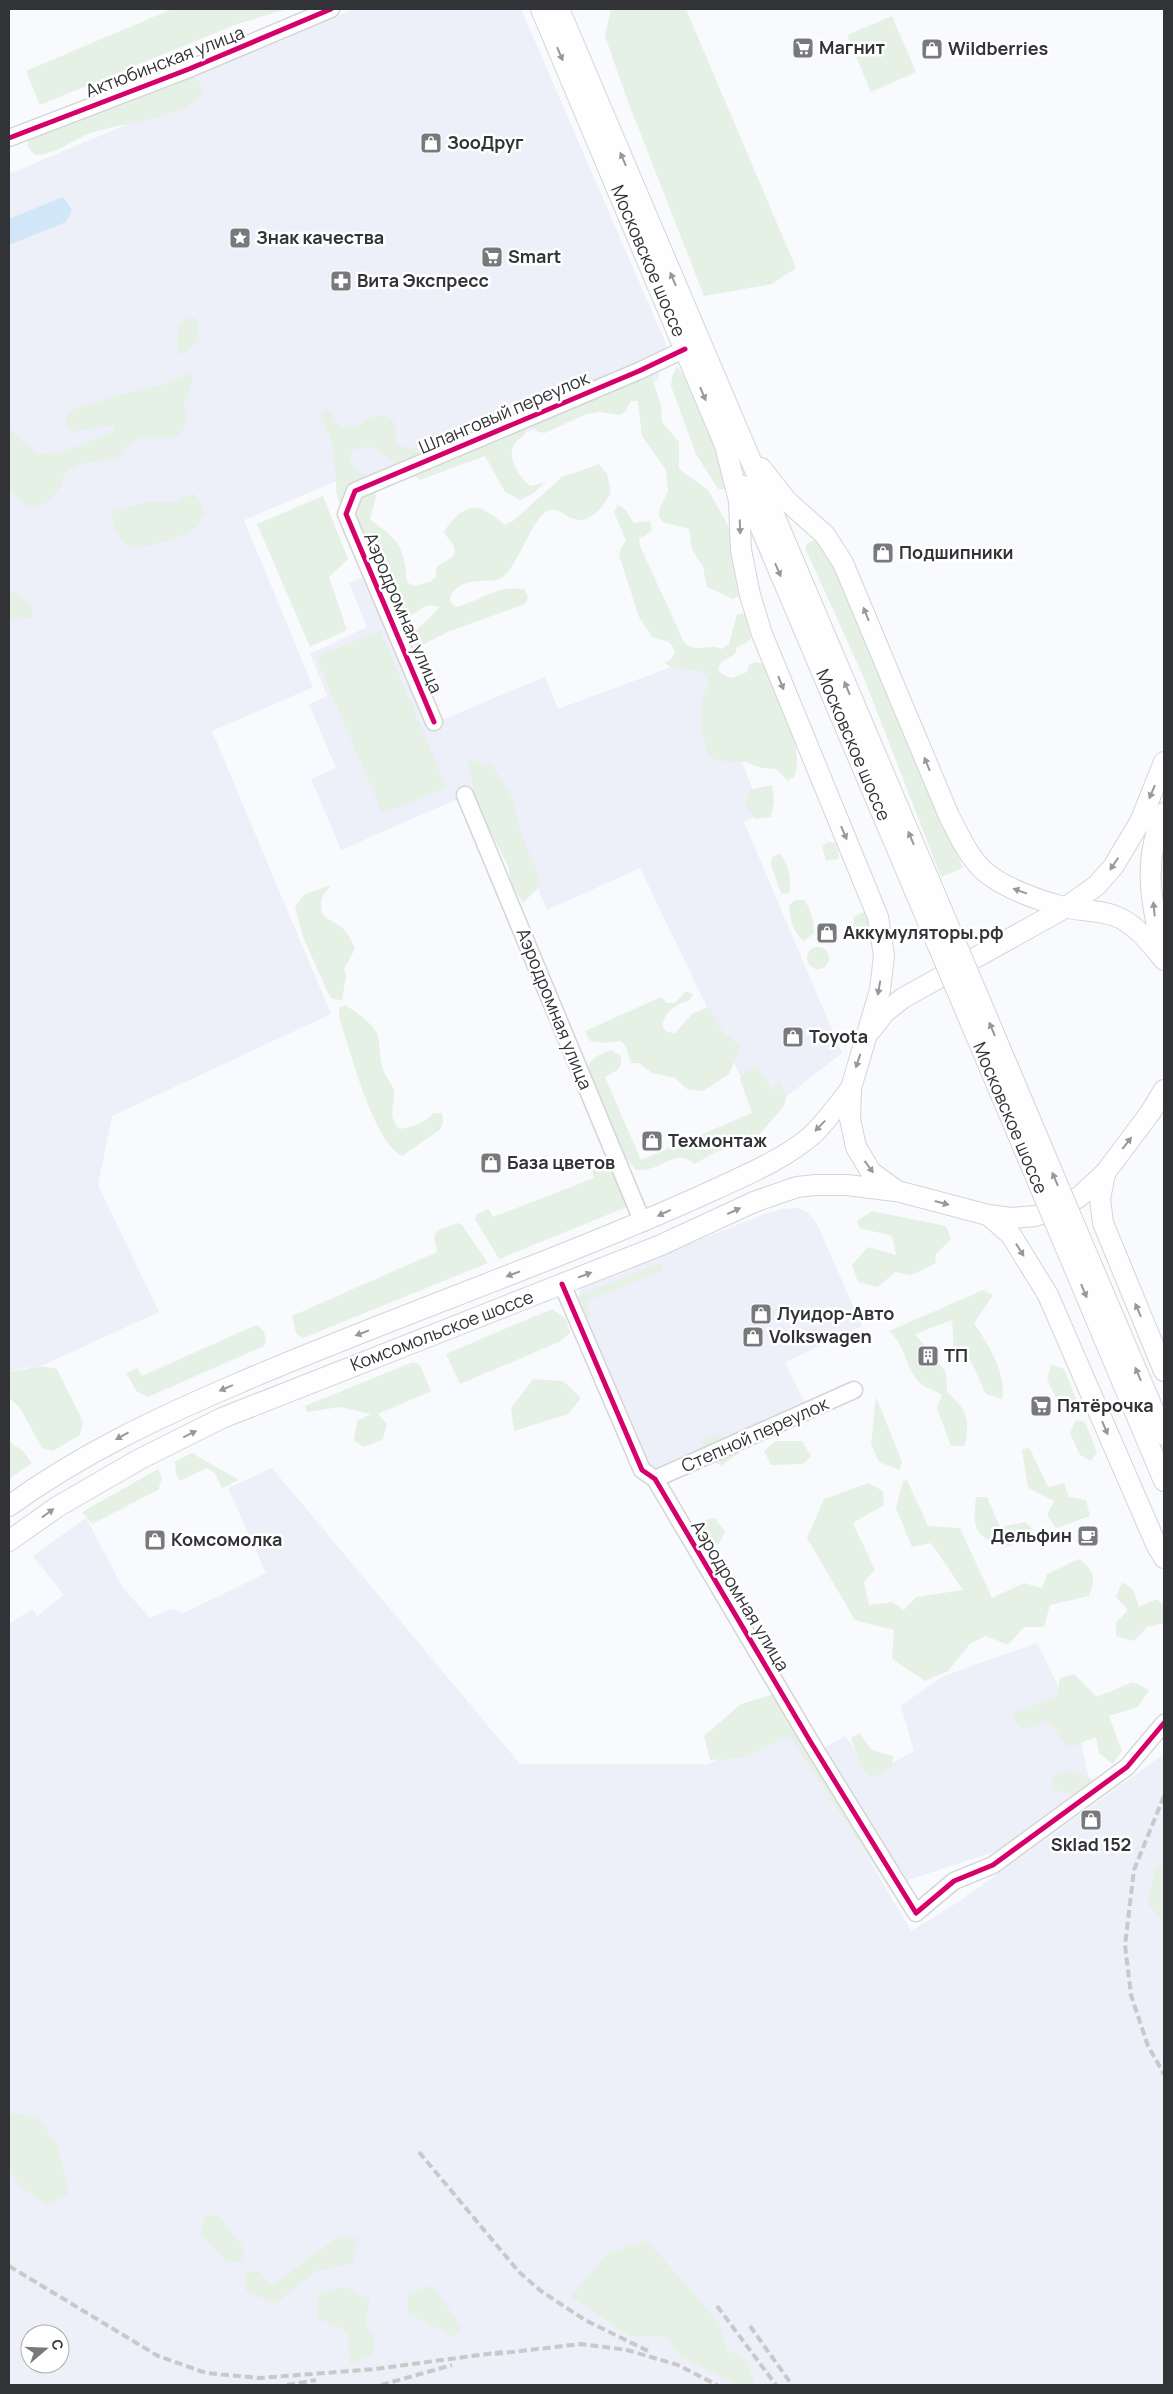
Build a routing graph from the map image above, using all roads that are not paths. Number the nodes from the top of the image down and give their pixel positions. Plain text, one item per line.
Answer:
1 (331, 9) edge
2 (541, 9) edge
3 (559, 9) edge
4 (9, 138) edge
5 (684, 349) junction
6 (733, 441) junction
7 (346, 514) joint
8 (434, 722) dead end
9 (1164, 762) edge
10 (465, 795) dead end
11 (1164, 813) edge
12 (1065, 908) junction
13 (1164, 956) edge
14 (1164, 960) edge
15 (867, 1034) junction
16 (851, 1088) junction
17 (1164, 1090) edge
18 (1157, 1110) edge
19 (1105, 1173) junction
20 (897, 1191) junction
21 (988, 1215) junction
22 (643, 1223) junction
23 (1073, 1243) junction
24 (562, 1284) junction
25 (1164, 1371) edge
26 (854, 1390) dead end
27 (1164, 1435) edge
28 (655, 1479) junction
29 (1164, 1480) edge
30 (9, 1506) edge
31 (9, 1541) edge
32 (1164, 1558) edge
33 (1164, 1723) edge

1 - 4 street, Актюбинская улица
2 -> 5 main road, Московское шоссе
6 -> 3 main road, Московское шоссе
5 -> 6 main road, Московское шоссе
5 - 7 street, Шланговый переулок
12 -> 6 main road
6 -> 15 main road
6 - 23 main road, Московское шоссе, bridge
7 - 8 street, Аэродромная улица
9 -> 12 main road
10 - 22 street, Аэродромная улица
13 -> 11 main road
12 - 14 main road
12 - 15 main road
15 -> 16 main road
16 -> 20 main road
16 -> 22 main road, Комсомольское шоссе
17 - 18 main road
19 -> 18 main road
19 - 21 main road
25 -> 19 main road
20 -> 21 main road
24 -> 20 main road, Комсомольское шоссе
21 -> 32 main road
22 -> 30 main road, Комсомольское шоссе
27 -> 23 main road, Московское шоссе
23 -> 29 main road, Московское шоссе
24 - 28 street, Аэродромная улица
31 -> 24 main road, Комсомольское шоссе
26 - 28 street, Степной переулок
28 - 33 street, Аэродромная улица

